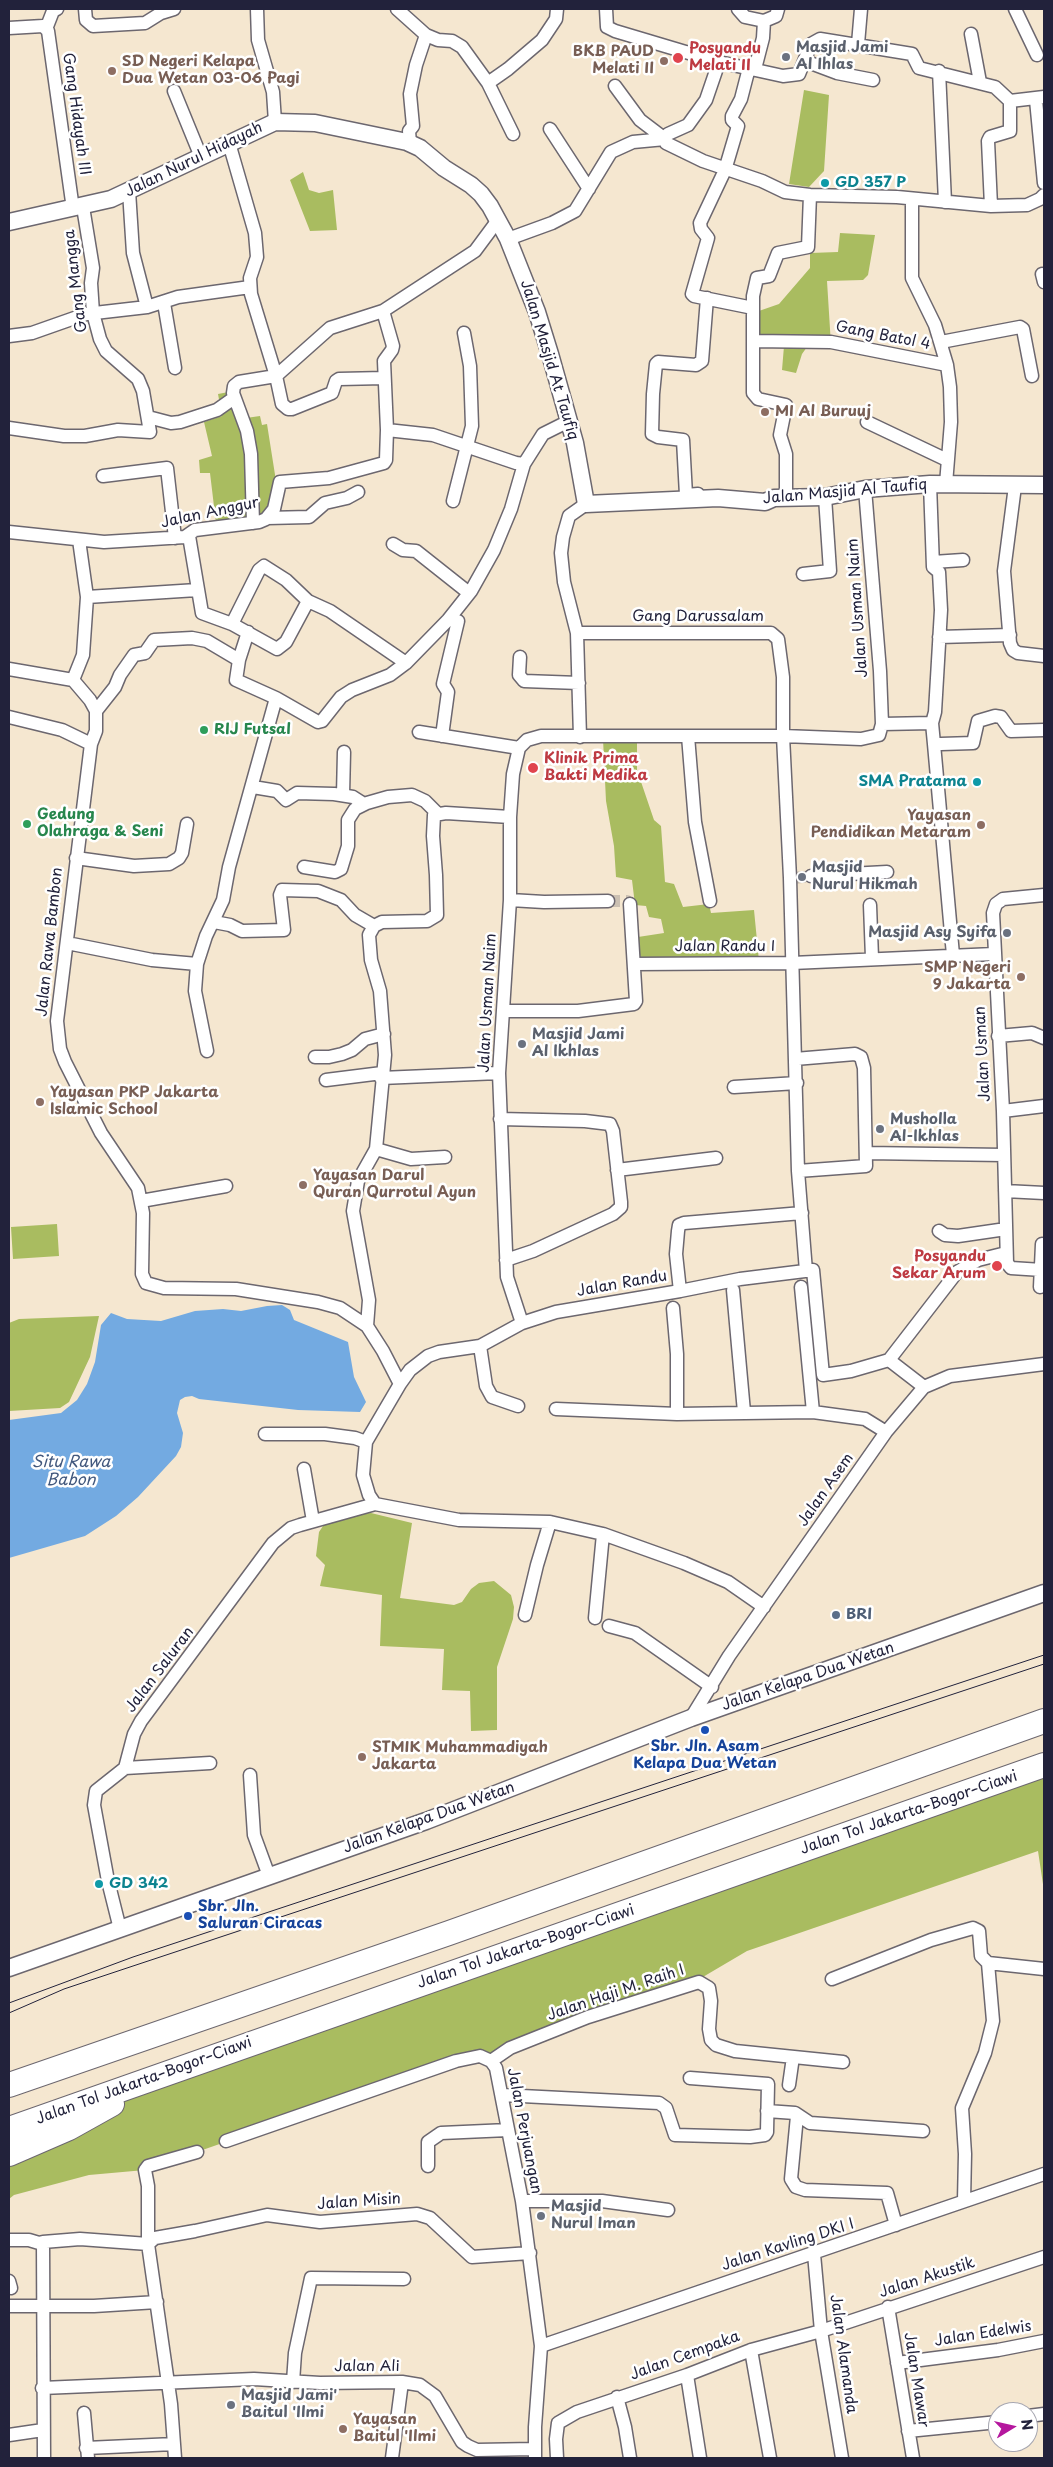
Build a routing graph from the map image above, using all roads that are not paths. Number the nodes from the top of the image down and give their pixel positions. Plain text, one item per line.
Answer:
1 (57, 9) edge
2 (174, 9) edge
3 (257, 9) edge
4 (397, 9) edge
5 (557, 9) edge
6 (606, 9) edge
7 (738, 9) edge
8 (778, 9) edge
9 (861, 9) edge
10 (1015, 9) edge
11 (85, 14) edge
12 (764, 21) junction
13 (45, 27) junction
14 (9, 28) edge
15 (971, 34) dead end
16 (426, 35) junction
17 (858, 44) junction
18 (1042, 55) edge
19 (805, 61) junction
20 (719, 62) junction
21 (752, 69) junction
22 (939, 72) junction
23 (873, 80) dead end
24 (980, 82) junction
25 (488, 83) junction
26 (615, 86) dead end
27 (174, 91) dead end
28 (1040, 98) edge
29 (1010, 101) junction
30 (274, 122) junction
31 (550, 129) dead end
32 (514, 134) dead end
33 (665, 139) junction
34 (229, 142) junction
35 (410, 143) junction
36 (201, 158) junction
37 (725, 170) junction
38 (1044, 183) edge
39 (589, 189) junction
40 (129, 191) junction
41 (810, 195) junction
42 (1044, 195) edge
43 (912, 199) junction
44 (945, 202) junction
45 (991, 206) junction
46 (78, 208) junction
47 (498, 220) junction
48 (9, 222) edge
49 (508, 239) junction
50 (250, 288) junction
51 (707, 298) junction
52 (164, 303) junction
53 (147, 307) junction
54 (753, 308) junction
55 (383, 311) junction
56 (93, 313) junction
57 (464, 333) dead end
58 (9, 336) edge
59 (753, 341) junction
60 (941, 342) junction
61 (947, 365) junction
62 (175, 368) dead end
63 (276, 376) junction
64 (1032, 376) dead end
65 (384, 378) junction
66 (234, 398) junction
67 (148, 417) junction
68 (569, 421) junction
69 (867, 422) dead end
70 (9, 428) edge
71 (387, 430) junction
72 (467, 446) junction
73 (947, 460) junction
74 (524, 464) junction
75 (103, 476) dead end
76 (938, 484) junction
77 (1044, 485) edge
78 (1015, 486) junction
79 (865, 489) junction
80 (358, 492) dead end
81 (826, 497) junction
82 (780, 498) junction
83 (453, 501) dead end
84 (586, 504) junction
85 (267, 518) junction
86 (253, 523) junction
87 (9, 532) edge
88 (189, 536) junction
89 (175, 538) junction
90 (79, 540) junction
91 (393, 544) dead end
92 (963, 560) dead end
93 (933, 562) junction
94 (803, 574) dead end
95 (197, 590) junction
96 (469, 593) junction
97 (87, 597) junction
98 (308, 601) junction
99 (458, 621) dead end
100 (232, 624) junction
101 (248, 632) junction
102 (577, 633) junction
103 (1010, 635) junction
104 (939, 637) junction
105 (1044, 656) edge
106 (520, 658) dead end
107 (239, 660) junction
108 (406, 663) junction
109 (9, 669) edge
110 (73, 680) junction
111 (579, 683) junction
112 (276, 698) junction
113 (96, 711) junction
114 (9, 717) edge
115 (932, 723) junction
116 (882, 724) junction
117 (1044, 730) edge
118 (419, 732) dead end
119 (442, 736) junction
120 (688, 736) junction
121 (783, 736) junction
122 (580, 737) junction
123 (91, 744) junction
124 (934, 744) junction
125 (519, 748) junction
126 (344, 752) dead end
127 (253, 787) junction
128 (343, 795) junction
129 (364, 804) junction
130 (437, 813) junction
131 (510, 817) junction
132 (187, 824) dead end
133 (76, 858) junction
134 (304, 867) dead end
135 (887, 872) dead end
136 (811, 876) tunnel mouth
137 (1044, 895) edge
138 (510, 900) junction
139 (608, 900) tunnel mouth
140 (710, 901) dead end
141 (630, 904) dead end
142 (870, 905) dead end
143 (214, 922) junction
144 (374, 926) junction
145 (67, 943) junction
146 (994, 954) junction
147 (953, 955) junction
148 (872, 958) junction
149 (792, 963) junction
150 (197, 964) junction
151 (634, 964) junction
152 (504, 1011) junction
153 (384, 1034) junction
154 (998, 1036) junction
155 (1044, 1038) edge
156 (207, 1051) dead end
157 (315, 1057) dead end
158 (795, 1058) junction
159 (499, 1073) junction
160 (381, 1076) junction
161 (326, 1080) dead end
162 (797, 1083) junction
163 (734, 1087) dead end
164 (1044, 1106) edge
165 (1003, 1111) junction
166 (500, 1118) junction
167 (376, 1149) junction
168 (866, 1153) junction
169 (1004, 1155) junction
170 (445, 1157) dead end
171 (716, 1158) dead end
172 (617, 1170) junction
173 (798, 1171) junction
174 (226, 1186) dead end
175 (1005, 1191) junction
176 (1044, 1193) edge
177 (141, 1201) junction
178 (802, 1213) junction
179 (1006, 1229) junction
180 (939, 1231) dead end
181 (1042, 1244) dead end
182 (1006, 1258) junction
183 (506, 1260) junction
184 (1042, 1270) junction
185 (806, 1271) junction
186 (1040, 1286) dead end
187 (801, 1287) dead end
188 (680, 1290) junction
189 (733, 1290) dead end
190 (674, 1308) dead end
191 (522, 1323) junction
192 (367, 1326) junction
193 (480, 1346) junction
194 (889, 1360) junction
195 (1044, 1364) edge
196 (400, 1384) junction
197 (924, 1387) junction
198 (518, 1406) dead end
199 (556, 1409) dead end
200 (744, 1412) junction
201 (813, 1412) junction
202 (677, 1414) junction
203 (886, 1432) junction
204 (265, 1434) dead end
205 (366, 1442) junction
206 (304, 1469) dead end
207 (375, 1504) junction
208 (313, 1521) junction
209 (550, 1522) junction
210 (603, 1534) junction
211 (1044, 1593) edge
212 (764, 1607) junction
213 (526, 1615) dead end
214 (595, 1618) dead end
215 (609, 1626) dead end
216 (712, 1687) junction
217 (691, 1718) junction
218 (1044, 1721) edge
219 (210, 1763) dead end
220 (1044, 1765) edge
221 (125, 1768) junction
222 (250, 1775) dead end
223 (269, 1876) junction
224 (120, 1930) junction
225 (988, 1963) junction
226 (9, 1968) edge
227 (1044, 1969) edge
228 (832, 1979) dead end
229 (793, 2057) junction
230 (491, 2061) junction
231 (843, 2062) dead end
232 (161, 2074) junction
233 (690, 2078) dead end
234 (9, 2086) edge
235 (789, 2086) dead end
236 (502, 2095) junction
237 (767, 2111) junction
238 (797, 2116) junction
239 (9, 2129) edge
240 (508, 2130) junction
241 (923, 2131) dead end
242 (226, 2141) dead end
243 (197, 2152) dead end
244 (9, 2154) edge
245 (428, 2166) dead end
246 (1044, 2174) edge
247 (522, 2201) junction
248 (964, 2201) junction
249 (668, 2210) dead end
250 (896, 2226) junction
251 (9, 2240) edge
252 (43, 2242) junction
253 (148, 2244) junction
254 (530, 2253) junction
255 (814, 2254) junction
256 (1044, 2257) edge
257 (404, 2279) dead end
258 (157, 2302) junction
259 (9, 2306) edge
260 (44, 2306) junction
261 (888, 2307) junction
262 (821, 2331) junction
263 (1044, 2341) edge
264 (541, 2346) junction
265 (751, 2350) junction
266 (897, 2363) junction
267 (687, 2375) junction
268 (167, 2381) junction
269 (293, 2382) junction
270 (402, 2382) junction
271 (42, 2388) junction
272 (617, 2397) junction
273 (84, 2413) dead end
274 (988, 2423) edge
275 (43, 2430) junction
276 (908, 2431) junction
277 (9, 2435) edge
278 (174, 2444) junction
279 (87, 2453) edge
280 (535, 2454) edge
281 (44, 2458) edge
282 (175, 2458) edge
283 (392, 2458) edge
284 (557, 2458) edge
285 (630, 2458) edge
286 (700, 2458) edge
287 (770, 2458) edge
288 (842, 2458) edge
289 (913, 2458) edge

1 - 13 street
2 - 11 street
3 - 30 street
4 - 16 street
5 - 25 street
6 - 20 street
7 - 12 street
8 - 12 street
9 - 17 street
10 - 18 street
12 - 21 street
13 - 14 street
13 - 46 street, Gang Hidayah III
15 - 24 street
16 - 25 street
16 - 35 street
17 - 19 street
17 - 22 street
19 - 21 street
19 - 23 street
20 - 21 street
20 - 33 street
21 - 37 street
22 - 24 street
22 - 44 street
24 - 29 street
25 - 32 street
26 - 33 street
27 - 36 street
28 - 29 street
28 - 38 street
29 - 45 street
30 - 34 street, Jalan Nurul Hidayah
30 - 35 street, Jalan Nurul Hidayah
31 - 39 street
33 - 37 street
33 - 39 street
34 - 36 street, Jalan Nurul Hidayah
34 - 50 street
35 - 47 street, Jalan Nurul Hidayah
36 - 40 street, Jalan Nurul Hidayah
37 - 41 street
37 - 51 street
39 - 49 street
40 - 46 street, Jalan Nurul Hidayah
40 - 53 street
41 - 43 street
41 - 54 street
42 - 45 street
43 - 44 street
43 - 60 street
44 - 45 street
46 - 48 street, Jalan Nurul Hidayah
46 - 56 street, Gang Mangga
47 - 49 street, Jalan Masjid At Taufiq
47 - 55 street
49 - 68 street, Jalan Masjid At Taufiq
50 - 52 street
50 - 63 street
51 - 54 street
51 - 82 street
52 - 53 street
52 - 62 street
53 - 56 street
54 - 59 street
55 - 63 street
55 - 65 street, Jalan Anggur
56 - 58 street
56 - 67 street, Gang Mangga
57 - 72 street
59 - 61 street, Gang Batol 4
59 - 82 street
60 - 61 street
60 - 64 street
61 - 73 street
63 - 65 street
63 - 66 street
65 - 71 street, Jalan Anggur
66 - 67 street
66 - 86 street
67 - 70 street
68 - 74 street
68 - 84 street, Jalan Masjid At Taufiq
69 - 73 street
71 - 72 street
71 - 85 street, Jalan Anggur
72 - 74 street
72 - 83 street
73 - 76 street
74 - 96 street
75 - 89 street
76 - 78 street, Jalan Masjid Al Taufiq
76 - 79 street, Jalan Masjid Al Taufiq
76 - 93 street
77 - 78 street, Jalan Masjid Al Taufiq
78 - 103 street
79 - 81 street, Jalan Masjid Al Taufiq
79 - 116 street, Jalan Usman Naim
80 - 85 street
81 - 82 street, Jalan Masjid Al Taufiq
81 - 94 street
82 - 84 street, Jalan Masjid Al Taufiq
84 - 102 street
85 - 86 street, Jalan Anggur
86 - 88 street, Jalan Anggur
87 - 90 street, Jalan Anggur
88 - 89 street, Jalan Anggur
88 - 95 street
89 - 90 street, Jalan Anggur
90 - 97 street
91 - 96 street
92 - 93 street
93 - 104 street
95 - 97 street
95 - 100 street
96 - 108 street
97 - 110 street
98 - 100 street
98 - 101 street
98 - 108 street
99 - 119 street
100 - 101 street
101 - 107 street
102 - 111 street
102 - 121 street, Gang Darussalam
103 - 104 street
103 - 105 street
104 - 115 street
106 - 111 street
107 - 112 street
107 - 113 street
108 - 112 street
109 - 110 street
110 - 113 street
111 - 122 street
112 - 127 street
113 - 123 street, Jalan Rawa Bambon
114 - 123 street
115 - 116 street
115 - 124 street
116 - 121 street
117 - 124 street
118 - 119 street
119 - 125 street
120 - 121 street
120 - 122 street
120 - 140 street
121 - 149 street, Jalan Randu I
122 - 125 street
123 - 133 street, Jalan Rawa Bambon
124 - 147 street
125 - 131 street, Jalan Usman Naim
126 - 128 street
127 - 128 street
127 - 143 street
128 - 129 street
129 - 130 street
129 - 134 street
130 - 131 street
130 - 144 street
131 - 138 street, Jalan Usman Naim
132 - 133 street
133 - 145 street, Jalan Rawa Bambon
135 - 136 street
137 - 146 street, Jalan Usman
138 - 139 street
138 - 152 street, Jalan Usman Naim
141 - 151 street
142 - 148 street
143 - 144 street
143 - 150 street
144 - 153 street
145 - 150 street
145 - 177 street, Jalan Rawa Bambon
146 - 147 street
146 - 154 street, Jalan Usman
147 - 148 street
148 - 149 street
149 - 151 street, Jalan Randu I
149 - 158 street
150 - 156 street
151 - 152 street
152 - 159 street, Jalan Usman Naim
153 - 157 street
153 - 160 street
154 - 155 street
154 - 165 street, Jalan Usman
158 - 162 street
158 - 168 street
159 - 160 street
159 - 166 street, Jalan Usman Naim
160 - 161 street
160 - 167 street
162 - 163 street
162 - 173 street
164 - 165 street
165 - 169 street, Jalan Usman
166 - 172 street
166 - 183 street, Jalan Usman Naim
167 - 170 street
167 - 192 street
168 - 169 street
168 - 173 street
169 - 175 street, Jalan Usman
171 - 172 street
172 - 183 street
173 - 178 street
174 - 177 street
175 - 176 street
175 - 179 street, Jalan Usman
177 - 192 street, Jalan Rawa Bambon
178 - 185 street
178 - 188 street, Jalan Randu
179 - 180 street
179 - 182 street, Jalan Usman
181 - 184 street
182 - 184 street
182 - 194 street
183 - 191 street, Jalan Usman Naim
184 - 186 street
185 - 188 street
185 - 194 street
187 - 201 street
188 - 191 street, Jalan Randu
189 - 200 street
190 - 202 street
191 - 193 street, Jalan Randu
192 - 196 street, Jalan Rawa Bambon
193 - 196 street, Jalan Randu
193 - 198 street
194 - 197 street
195 - 197 street, Jalan Asem
196 - 205 street
197 - 203 street, Jalan Asem
199 - 202 street
200 - 201 street
200 - 202 street
201 - 203 street
203 - 212 street, Jalan Asem
204 - 205 street
205 - 207 street
206 - 208 street
207 - 208 street, Jalan Saluran
207 - 209 street
208 - 221 street, Jalan Saluran
209 - 210 street
209 - 213 street
210 - 212 street
210 - 214 street
211 - 217 street, Jalan Kelapa Dua Wetan
212 - 216 street, Jalan Asem
215 - 216 street
216 - 217 street, Jalan Asem
217 - 223 street, Jalan Kelapa Dua Wetan
218 - 234 highway
219 - 221 street
220 - 232 highway, Jalan Tol Jakarta–Bogor–Ciawi
221 - 224 street
222 - 223 street
223 - 224 street, Jalan Kelapa Dua Wetan
224 - 226 street, Jalan Kelapa Dua Wetan
225 - 227 street
225 - 228 street
225 - 248 street
229 - 230 street, Jalan Haji M. Raih I
229 - 231 street, Jalan Haji M. Raih I
229 - 235 street
230 - 236 street, Jalan Perjuangan
230 - 242 street, Jalan Perjuangan
232 - 239 highway, Jalan Tol Jakarta–Bogor–Ciawi
232 - 244 highway
233 - 237 street
236 - 237 street
236 - 240 street, Jalan Perjuangan
237 - 238 street
238 - 241 street
238 - 250 street
240 - 245 street
240 - 247 street, Jalan Perjuangan
243 - 253 street
246 - 248 street, Jalan Kavling DKI I
247 - 249 street
247 - 254 street, Jalan Perjuangan
248 - 250 street, Jalan Kavling DKI I
250 - 255 street, Jalan Kavling DKI I
251 - 252 street
252 - 253 street
252 - 260 street
253 - 254 street, Jalan Misin
253 - 258 street
254 - 264 street, Jalan Perjuangan
255 - 262 street, Jalan Alamanda
255 - 264 street, Jalan Kavling DKI I
256 - 261 street, Jalan Akustik
257 - 269 street
258 - 260 street
258 - 268 street
259 - 260 street
260 - 271 street
261 - 262 street, Jalan Akustik
261 - 266 street, Jalan Mawar
262 - 265 street, Jalan Cempaka
262 - 288 street, Jalan Alamanda
263 - 266 street, Jalan Edelwis
264 - 280 street, Jalan Perjuangan
265 - 267 street, Jalan Cempaka
265 - 287 street
266 - 276 street, Jalan Mawar
267 - 272 street, Jalan Cempaka
267 - 286 street
268 - 269 street, Jalan Ali
268 - 271 street, Jalan Ali
268 - 278 street
269 - 270 street, Jalan Ali
270 - 280 street, Jalan Ali
270 - 283 street
271 - 275 street
272 - 284 street, Jalan Cempaka
272 - 285 street
273 - 279 street
274 - 276 street
275 - 277 street
275 - 281 street
276 - 289 street, Jalan Mawar
278 - 279 street
278 - 282 street

